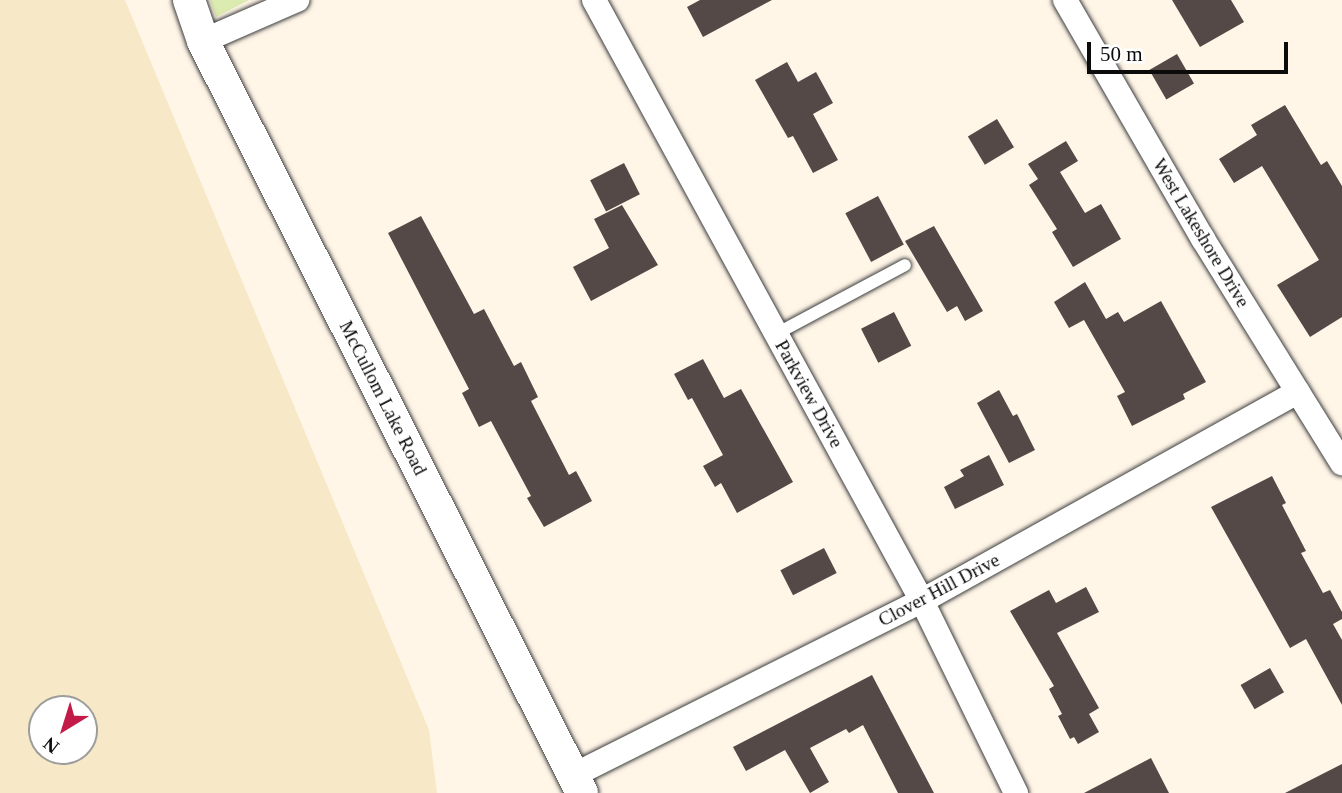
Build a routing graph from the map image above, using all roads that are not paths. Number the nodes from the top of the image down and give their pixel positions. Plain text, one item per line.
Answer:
1 (189, 0) edge
2 (297, 0) edge
3 (594, 0) edge
4 (1065, 0) edge
5 (203, 41) junction
6 (905, 265) dead end
7 (776, 334) junction
8 (1297, 392) junction
9 (1342, 463) edge
10 (922, 601) junction
11 (578, 784) edge
12 (1016, 793) edge

1 - 5 street, McCullom Lake Road
2 - 5 street
3 - 7 street, Parkview Drive
4 - 8 street, West Lakeshore Drive
5 - 11 street, McCullom Lake Road
6 - 7 lane
7 - 10 street, Parkview Drive
8 - 9 street, West Lakeshore Drive
8 - 10 street, Clover Hill Drive
10 - 11 street, Clover Hill Drive
10 - 12 street, Parkview Drive

